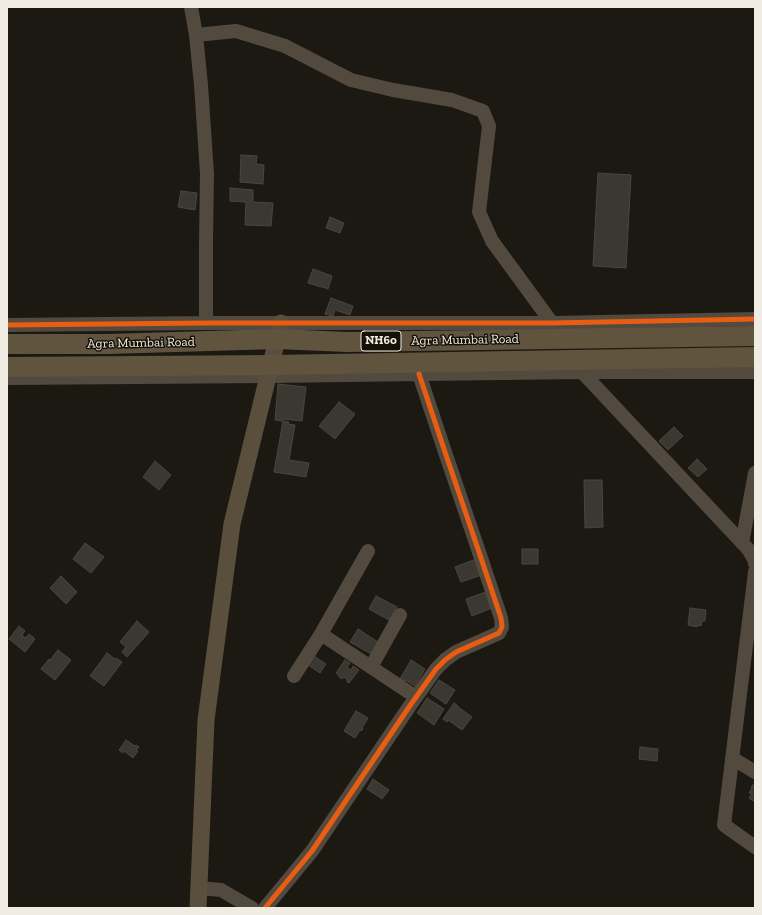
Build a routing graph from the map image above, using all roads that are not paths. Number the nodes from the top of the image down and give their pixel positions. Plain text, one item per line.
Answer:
1 (191, 7) edge
2 (196, 35) junction
3 (755, 319) edge
4 (206, 323) junction
5 (552, 323) junction
6 (7, 325) edge
7 (275, 331) junction
8 (755, 336) edge
9 (7, 344) edge
10 (755, 357) edge
11 (7, 367) edge
12 (265, 371) junction
13 (582, 372) junction
14 (755, 372) edge
15 (419, 374) junction
16 (7, 378) edge
17 (755, 473) edge
18 (742, 543) junction
19 (368, 551) dead end
20 (755, 564) edge
21 (755, 572) edge
22 (400, 616) dead end
23 (321, 634) junction
24 (371, 667) junction
25 (294, 676) dead end
26 (416, 697) junction
27 (732, 758) junction
28 (755, 772) edge
29 (755, 847) edge
30 (199, 888) junction
31 (188, 908) edge
32 (198, 908) edge
33 (252, 908) edge
34 (265, 908) edge

1 - 2 street
2 - 4 street
2 - 5 street
3 - 5 street
4 - 6 street
4 - 7 street
5 - 7 street
7 - 8 highway, Agra Mumbai Road / NH60
7 - 9 highway, Agra Mumbai Road / NH60
7 - 12 main road
10 - 12 highway, Agra Mumbai Road / NH60
11 - 12 highway, Agra Mumbai Road / NH60
12 - 15 street
12 - 16 street
12 - 30 main road
12 - 31 main road
13 - 14 street
13 - 15 street
13 - 18 street
15 - 26 street
17 - 18 street
18 - 20 street
19 - 23 street
21 - 27 street
22 - 24 street
23 - 24 street
23 - 25 street
24 - 26 street
26 - 34 street
27 - 28 street
27 - 29 street
30 - 32 main road
30 - 33 street

